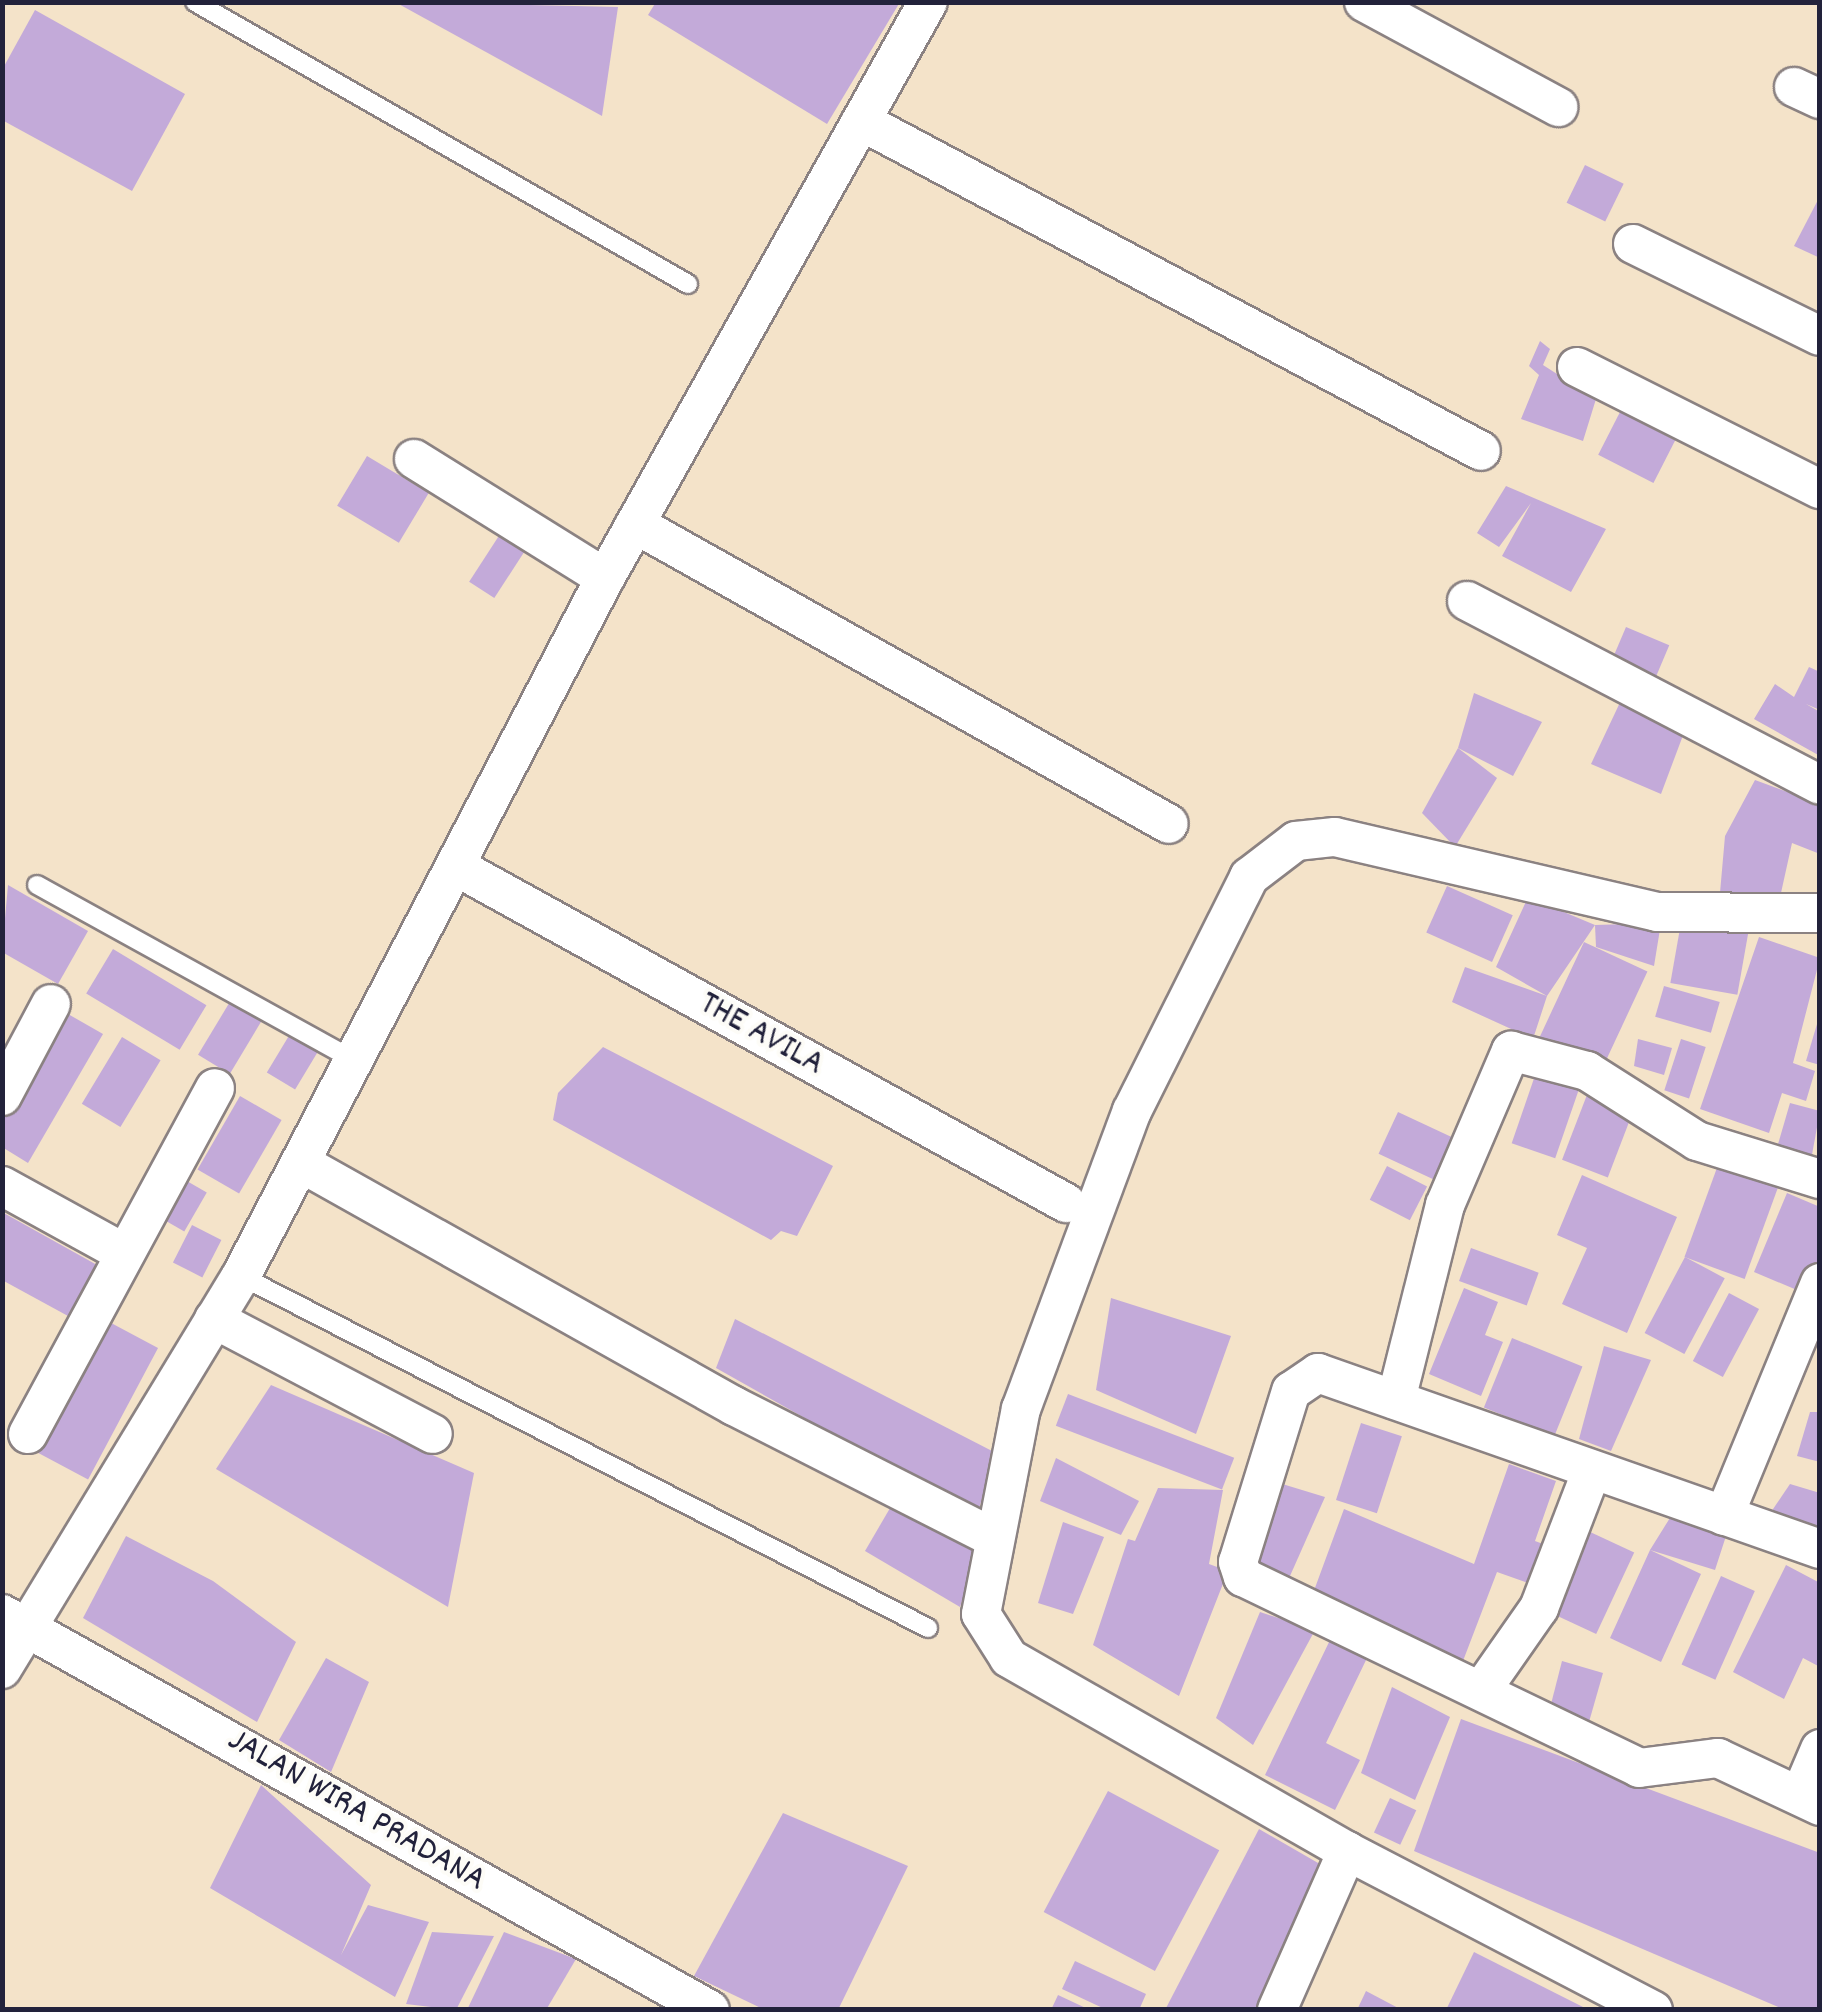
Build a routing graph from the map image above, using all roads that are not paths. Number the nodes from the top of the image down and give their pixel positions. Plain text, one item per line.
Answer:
1 (195, 2) edge
2 (928, 2) edge
3 (1364, 2) edge
4 (1558, 107) dead end
5 (861, 121) junction
6 (1634, 244) dead end
7 (688, 284) dead end
8 (1820, 336) edge
9 (1577, 367) dead end
10 (1481, 451) dead end
11 (414, 459) dead end
12 (1820, 489) edge
13 (635, 524) junction
14 (605, 578) junction
15 (1467, 601) dead end
16 (1820, 785) edge
17 (1169, 824) dead end
18 (456, 866) junction
19 (37, 884) dead end
20 (1820, 913) edge
21 (51, 1004) dead end
22 (354, 1060) junction
23 (215, 1088) dead end
24 (2, 1096) edge
25 (301, 1163) junction
26 (1820, 1180) edge
27 (2, 1186) edge
28 (1066, 1203) dead end
29 (122, 1252) junction
30 (242, 1276) junction
31 (1820, 1283) edge
32 (214, 1319) junction
33 (1396, 1400) junction
34 (28, 1434) dead end
35 (433, 1434) dead end
36 (1592, 1470) junction
37 (1724, 1516) junction
38 (990, 1536) junction
39 (1820, 1549) edge
40 (14, 1621) edge
41 (928, 1628) dead end
42 (2, 1669) edge
43 (1483, 1688) junction
44 (1820, 1749) edge
45 (1810, 1801) edge
46 (1346, 1852) junction
47 (710, 2010) edge
48 (1277, 2010) edge
49 (1653, 2010) edge

1 - 7 lane
2 - 5 street
3 - 4 street
5 - 10 street
5 - 13 street
6 - 8 street
9 - 12 street
11 - 14 street
13 - 14 street
13 - 17 street
14 - 18 street
15 - 16 street
18 - 22 street
18 - 28 street, THE AVILA
19 - 22 lane
20 - 38 street
21 - 24 street
22 - 25 street
23 - 29 street
25 - 30 street
25 - 38 street
26 - 33 street
27 - 29 street
29 - 34 street
30 - 32 street
30 - 41 lane
31 - 37 street
32 - 35 street
32 - 40 street
33 - 36 street
33 - 43 street
36 - 37 street
36 - 43 street
37 - 39 street
38 - 46 street
40 - 42 street
40 - 47 street, JALAN WIRA PRADANA
43 - 45 street
44 - 45 street
46 - 48 street
46 - 49 street

